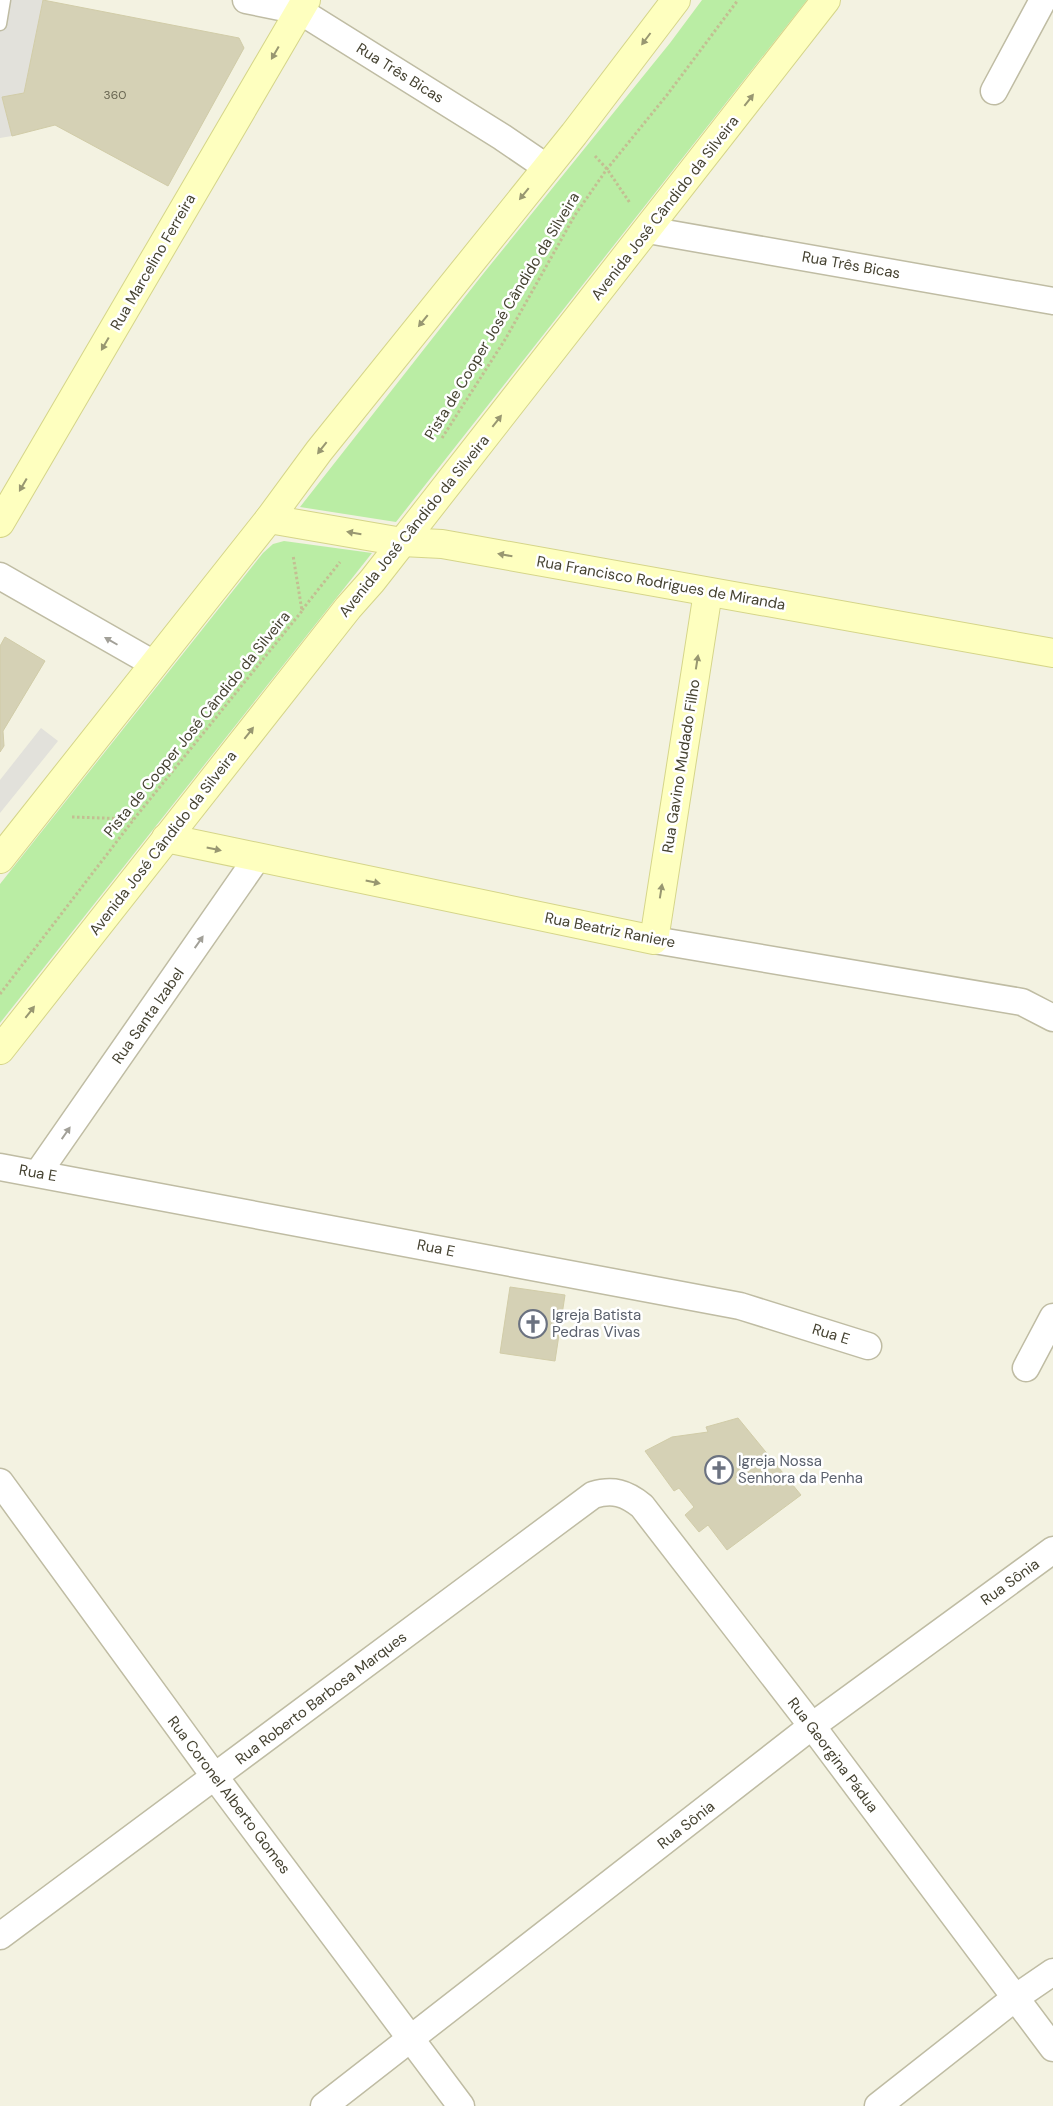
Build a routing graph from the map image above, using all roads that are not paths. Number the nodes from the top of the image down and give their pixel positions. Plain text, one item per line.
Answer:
1 (4, 0) edge
2 (246, 0) edge
3 (676, 0) edge
4 (826, 0) edge
5 (1043, 0) edge
6 (302, 6) edge
7 (0, 24) edge
8 (994, 91) dead end
9 (546, 167) junction
10 (648, 230) junction
11 (1053, 301) edge
12 (269, 519) junction
13 (0, 524) edge
14 (402, 542) junction
15 (0, 576) edge
16 (708, 592) junction
17 (1053, 653) edge
18 (154, 664) junction
19 (166, 838) junction
20 (0, 858) edge
21 (257, 858) junction
22 (654, 940) junction
23 (1053, 1018) edge
24 (0, 1050) edge
25 (0, 1167) edge
26 (38, 1173) junction
27 (1053, 1317) edge
28 (868, 1346) dead end
29 (1026, 1368) dead end
30 (593, 1495) joint
31 (4, 1496) edge
32 (1053, 1550) edge
33 (812, 1726) junction
34 (215, 1777) junction
35 (0, 1936) edge
36 (1053, 1972) edge
37 (1015, 1998) junction
38 (412, 2039) junction
39 (1053, 2048) edge
40 (324, 2106) edge
41 (462, 2106) edge
42 (878, 2106) edge

1 - 7 lane
2 - 6 street, Rua Três Bicas
3 -> 9 main road
10 -> 4 main road, Avenida José Cândido da Silveira
5 - 8 street
6 - 9 street, Rua Três Bicas
6 -> 13 main road, Rua Marcelino Ferreira
9 -> 12 main road
10 - 11 street, Rua Três Bicas
14 -> 10 main road, Avenida José Cândido da Silveira
14 -> 12 main road, Rua Francisco Rodrigues de Miranda
12 - 18 main road
16 -> 14 main road, Rua Francisco Rodrigues de Miranda
19 -> 14 main road, Avenida José Cândido da Silveira
18 -> 15 street
16 - 17 main road, Rua Francisco Rodrigues de Miranda
22 -> 16 main road, Rua Gavino Mudado Filho
18 - 20 main road
19 -> 21 main road, Rua Beatriz Raniere
24 -> 19 main road, Avenida José Cândido da Silveira
21 -> 22 main road, Rua Beatriz Raniere
26 -> 21 street, Rua Santa Izabel
22 - 23 street, Rua Beatriz Raniere
25 - 26 street, Rua E
26 - 28 street, Rua E
27 - 29 street
30 - 33 street, Rua Georgina Pádua
30 - 34 street, Rua Roberto Barbosa Marques
31 - 34 street, Rua Coronel Alberto Gomes
32 - 33 street, Rua Sônia
33 - 37 street, Rua Georgina Pádua
33 - 38 street, Rua Sônia
34 - 35 street, Rua Roberto Barbosa Marques
34 - 38 street, Rua Coronel Alberto Gomes
36 - 37 street
37 - 39 street, Rua Georgina Pádua
37 - 42 street
38 - 40 street, Rua Sônia
38 - 41 street, Rua Coronel Alberto Gomes

